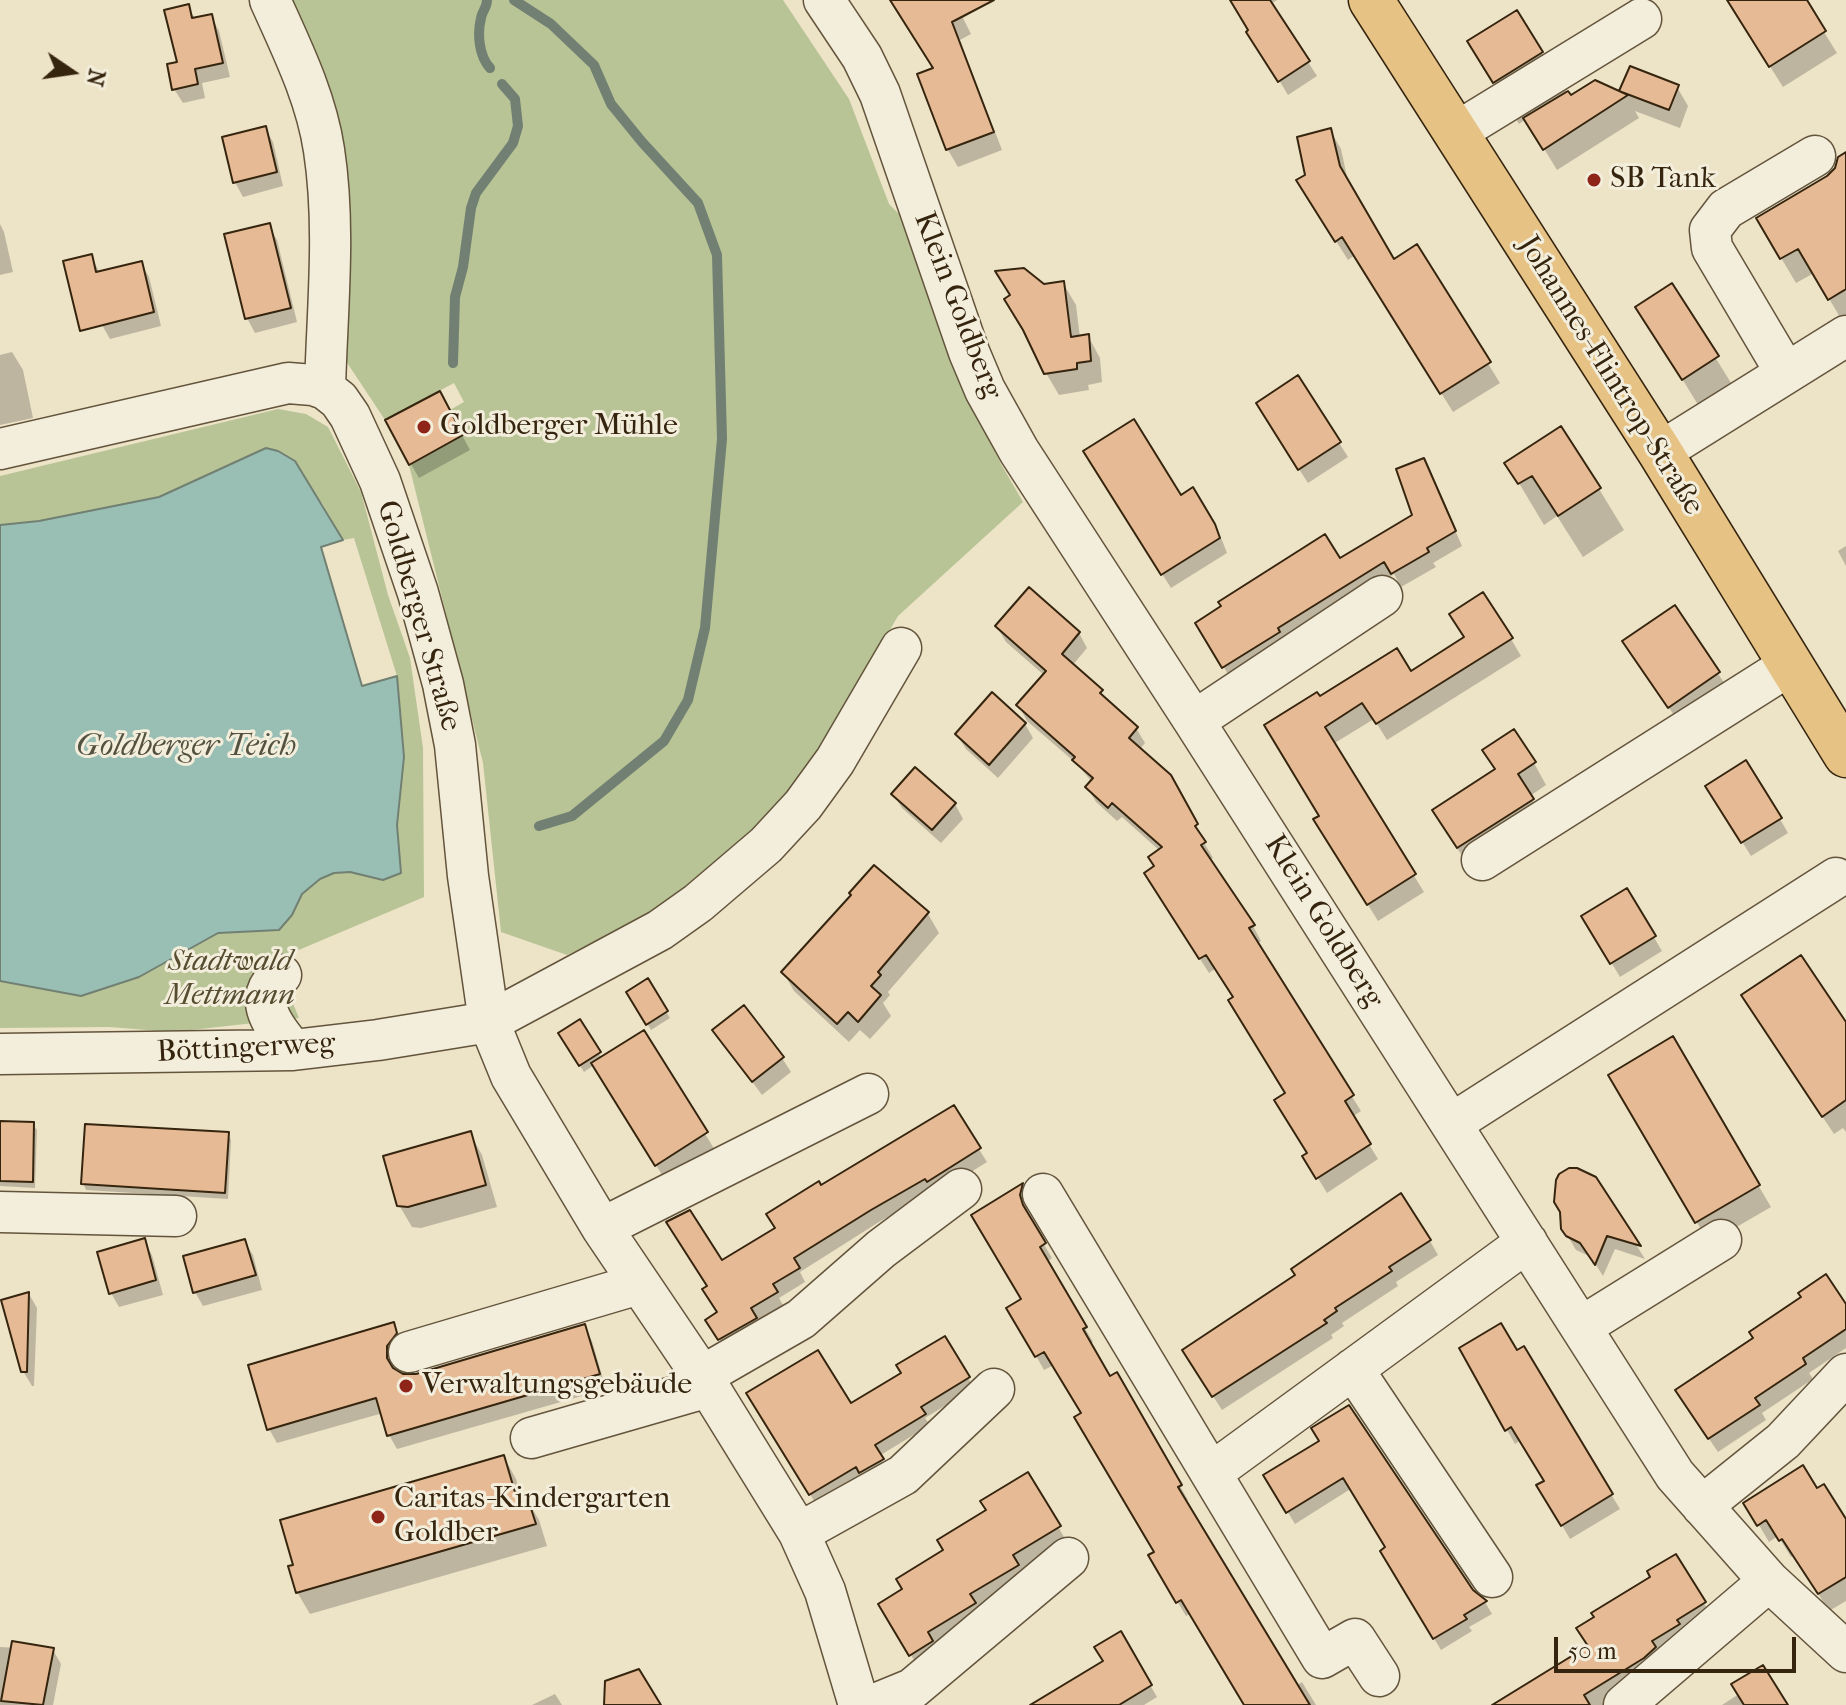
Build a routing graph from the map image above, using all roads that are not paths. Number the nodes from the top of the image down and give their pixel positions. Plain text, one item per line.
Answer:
1 (270, 0) edge
2 (824, 0) edge
3 (1371, 0) edge
4 (1641, 19) dead end
5 (1455, 133) junction
6 (1815, 156) dead end
7 (1846, 336) edge
8 (1786, 373) junction
9 (325, 389) junction
10 (0, 449) edge
11 (1660, 452) junction
12 (1382, 596) dead end
13 (901, 648) dead end
14 (1790, 665) junction
15 (1194, 721) junction
16 (1846, 755) edge
17 (1482, 860) dead end
18 (1836, 878) dead end
19 (281, 975) dead end
20 (489, 1022) junction
21 (293, 1050) junction
22 (0, 1054) edge
23 (868, 1094) dead end
24 (1451, 1124) junction
25 (961, 1189) dead end
26 (1043, 1194) dead end
27 (0, 1212) edge
28 (176, 1216) dead end
29 (602, 1228) junction
30 (1721, 1240) dead end
31 (1527, 1242) junction
32 (639, 1284) junction
33 (1581, 1327) junction
34 (409, 1352) dead end
35 (1353, 1369) junction
36 (1846, 1374) edge
37 (705, 1382) junction
38 (994, 1389) dead end
39 (531, 1438) dead end
40 (1211, 1473) junction
41 (1702, 1506) junction
42 (799, 1533) junction
43 (1068, 1558) dead end
44 (1492, 1577) dead end
45 (1769, 1581) junction
46 (1846, 1652) edge
47 (1379, 1676) dead end
48 (859, 1705) edge
49 (873, 1705) edge
50 (1624, 1705) edge

1 - 9 street
2 - 15 street, Klein Goldberg
3 - 5 main road, Johannes-Flintrop-Straße
4 - 5 street
5 - 11 main road, Johannes-Flintrop-Straße
6 - 8 street
7 - 8 street
8 - 11 street
9 - 10 street
9 - 20 street, Goldberger Straße
11 - 14 main road, Johannes-Flintrop-Straße
12 - 15 street
13 - 20 street, Böttingerweg
14 - 16 main road, Johannes-Flintrop-Straße
14 - 17 street
15 - 24 street, Klein Goldberg
18 - 24 street
19 - 21 street
20 - 21 street, Böttingerweg
20 - 29 street, Goldberger Straße
21 - 22 street, Böttingerweg
23 - 29 street
24 - 31 street, Klein Goldberg
25 - 37 street
26 - 40 street
27 - 28 street
29 - 32 street, Goldberger Straße
30 - 33 street
31 - 33 street, Klein Goldberg
31 - 35 street
32 - 34 street
32 - 37 street, Goldberger Straße
33 - 41 street, Klein Goldberg
35 - 40 street
35 - 44 street
36 - 41 street
37 - 39 street
37 - 42 street, Goldberger Straße
38 - 42 street
40 - 47 street
41 - 45 street, Klein Goldberg
42 - 48 street, Goldberger Straße
43 - 49 street
45 - 46 street, Klein Goldberg
45 - 50 street

